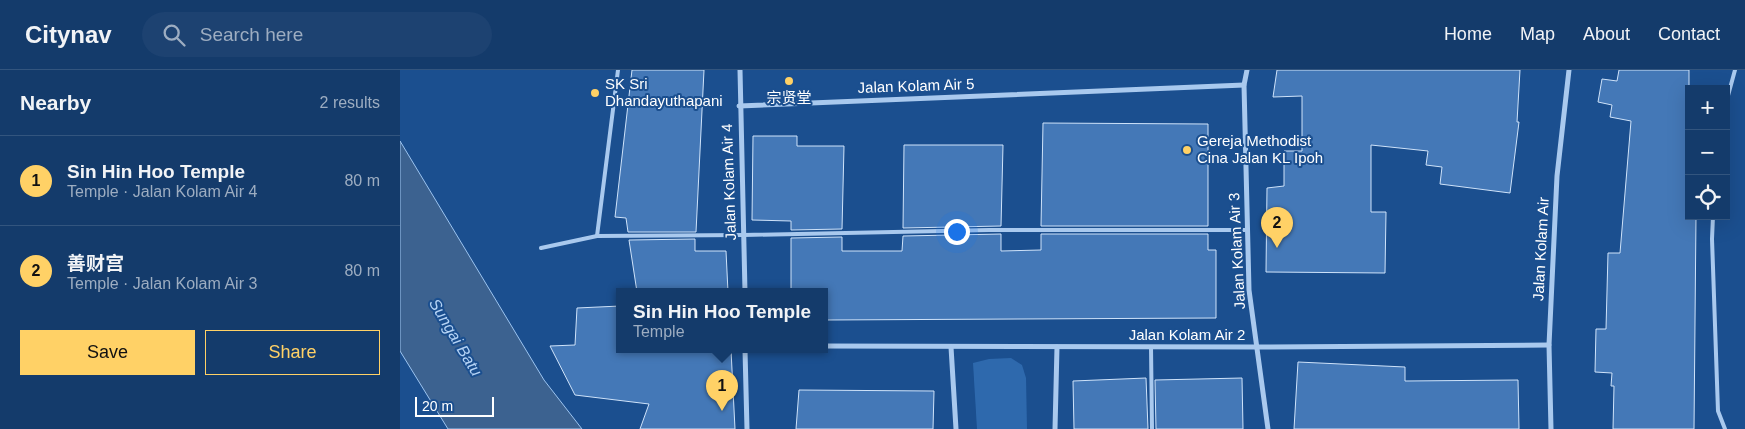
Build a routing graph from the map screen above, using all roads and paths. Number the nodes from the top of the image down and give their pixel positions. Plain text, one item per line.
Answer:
1 (618, 70) edge
2 (740, 70) edge
3 (1247, 70) edge
4 (1569, 70) edge
5 (1735, 70) edge
6 (1244, 85) junction
7 (1730, 88) edge
8 (739, 106) junction
9 (1713, 220) edge
10 (1246, 230) junction
11 (744, 235) junction
12 (597, 236) junction
13 (541, 248) dead end
14 (745, 288) edge
15 (1549, 345) junction
16 (828, 346) edge
17 (951, 346) junction
18 (1057, 347) junction
19 (1151, 347) junction
20 (1258, 347) junction
21 (745, 353) edge
22 (746, 429) edge
23 (956, 429) edge
24 (1055, 429) edge
25 (1152, 429) edge
26 (1268, 429) edge
27 (1551, 429) edge
28 (1725, 429) edge

1 - 12 lane
2 - 8 street, Jalan Kolam Air 4
3 - 6 street, Jalan Kolam Air 3
4 - 15 street, Jalan Kolam Air
5 - 7 lane
6 - 8 street, Jalan Kolam Air 5
6 - 10 street, Jalan Kolam Air 3
8 - 11 street, Jalan Kolam Air 4
9 - 28 lane
10 - 11 lane
10 - 20 street, Jalan Kolam Air 3
11 - 12 lane
11 - 14 street, Jalan Kolam Air 4
12 - 13 lane
15 - 20 street, Jalan Kolam Air 2
15 - 27 street, Jalan Kolam Air
16 - 17 street, Jalan Kolam Air 2
17 - 18 street, Jalan Kolam Air 2
17 - 23 street
18 - 19 street, Jalan Kolam Air 2
18 - 24 street
19 - 20 street, Jalan Kolam Air 2
19 - 25 lane
20 - 26 street, Jalan Kolam Air 3
21 - 22 street

